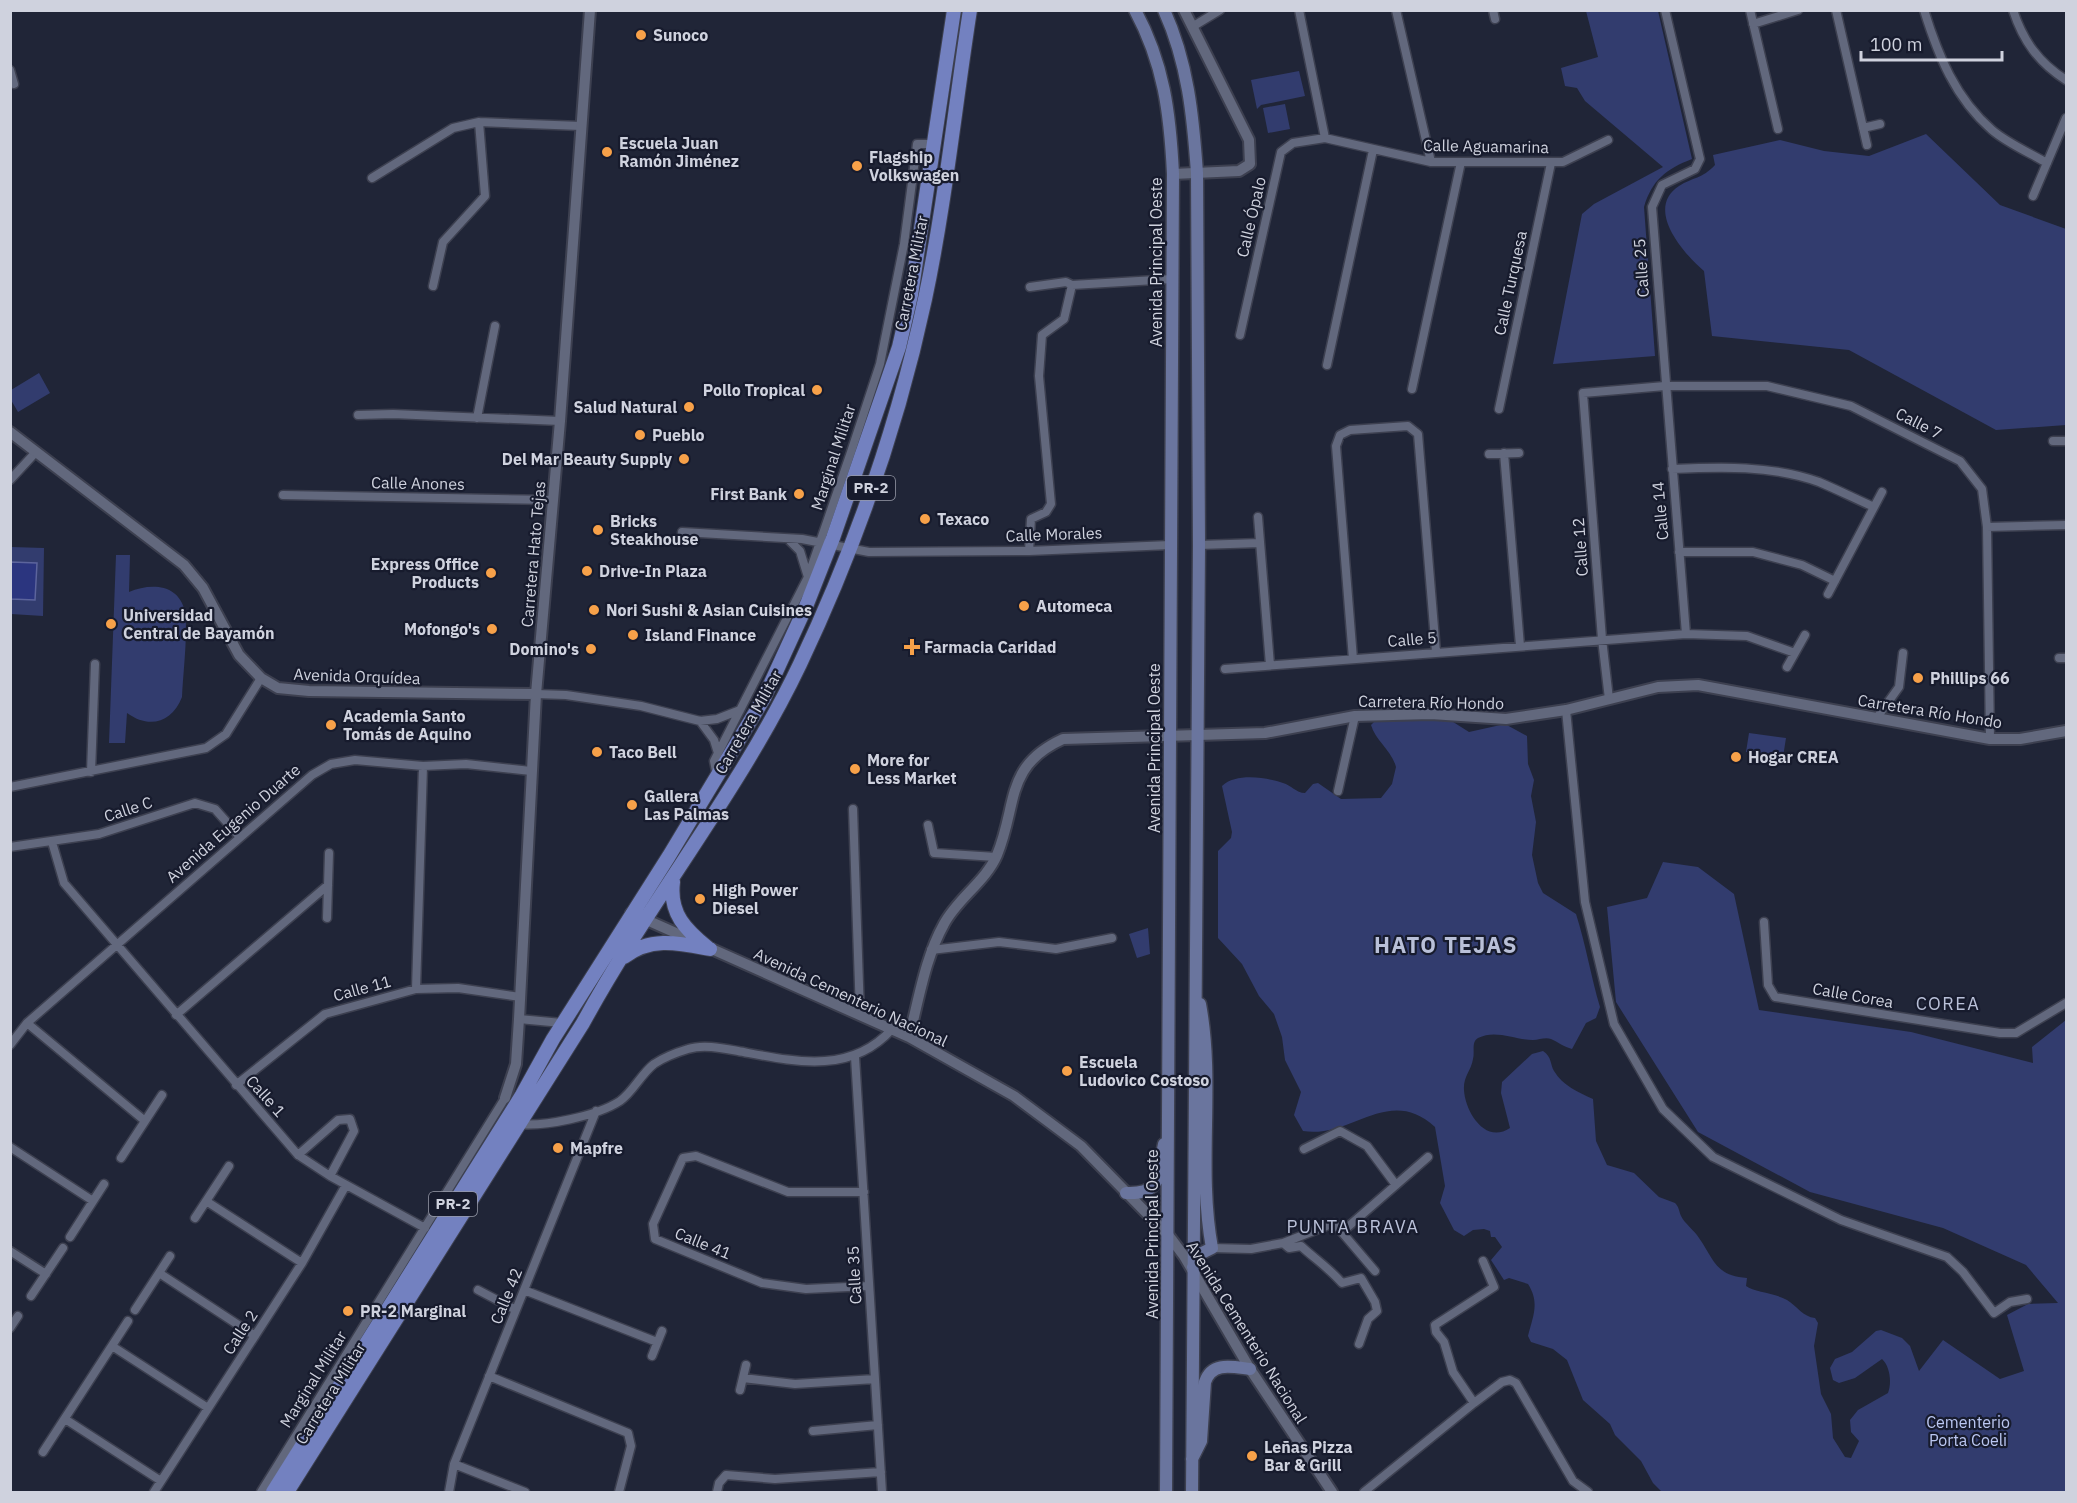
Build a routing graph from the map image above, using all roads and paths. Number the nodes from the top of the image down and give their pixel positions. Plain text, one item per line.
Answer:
1 (590, 10) edge
2 (954, 10) edge
3 (970, 10) edge
4 (1135, 10) edge
5 (1164, 10) edge
6 (1184, 10) edge
7 (1220, 10) edge
8 (1299, 10) edge
9 (1396, 10) edge
10 (1665, 10) edge
11 (1750, 10) edge
12 (1798, 10) edge
13 (1836, 10) edge
14 (1924, 10) edge
15 (2013, 10) edge
16 (1754, 24) junction
17 (1192, 27) junction
18 (10, 70) edge
19 (2067, 80) edge
20 (14, 84) dead end
21 (2067, 118) edge
22 (479, 122) junction
23 (1880, 124) dead end
24 (581, 126) junction
25 (1778, 129) dead end
26 (1863, 129) junction
27 (1325, 138) junction
28 (1608, 141) dead end
29 (1867, 145) dead end
30 (1373, 150) junction
31 (1431, 162) junction
32 (1461, 162) junction
33 (1551, 163) junction
34 (2047, 163) junction
35 (1197, 173) junction
36 (1173, 174) junction
37 (372, 178) dead end
38 (2033, 196) dead end
39 (1172, 279) junction
40 (1072, 285) junction
41 (433, 286) dead end
42 (1030, 287) dead end
43 (495, 326) dead end
44 (1240, 335) dead end
45 (1327, 365) dead end
46 (1665, 386) junction
47 (1412, 389) dead end
48 (1583, 393) joint
49 (1499, 409) dead end
50 (358, 415) dead end
51 (477, 418) junction
52 (560, 421) junction
53 (10, 432) edge
54 (2054, 441) dead end
55 (2067, 441) edge
56 (35, 453) junction
57 (1504, 453) junction
58 (1519, 453) dead end
59 (1490, 454) dead end
60 (1672, 469) junction
61 (10, 480) edge
62 (1882, 492) dead end
63 (283, 495) dead end
64 (553, 500) junction
65 (1874, 507) junction
66 (1258, 517) dead end
67 (2067, 525) edge
68 (1987, 527) junction
69 (682, 532) dead end
70 (789, 539) junction
71 (826, 543) junction
72 (1260, 543) junction
73 (1170, 545) junction
74 (1199, 545) junction
75 (851, 549) junction
76 (1029, 551) junction
77 (1679, 552) junction
78 (808, 577) junction
79 (1835, 581) junction
80 (1828, 594) dead end
81 (1686, 634) junction
82 (1805, 635) dead end
83 (1602, 639) junction
84 (1520, 646) junction
85 (1436, 652) junction
86 (1795, 653) junction
87 (1903, 653) dead end
88 (1353, 658) junction
89 (95, 664) dead end
90 (1270, 665) junction
91 (1787, 667) dead end
92 (1225, 669) dead end
93 (261, 678) junction
94 (536, 694) junction
95 (1609, 699) junction
96 (740, 710) junction
97 (1566, 710) junction
98 (1355, 716) junction
99 (1876, 719) junction
100 (700, 721) junction
101 (2067, 730) edge
102 (1172, 735) junction
103 (1197, 735) junction
104 (1990, 739) junction
105 (718, 753) junction
106 (423, 766) junction
107 (531, 771) junction
108 (91, 772) junction
109 (717, 776) junction
110 (10, 783) edge
111 (20, 785) junction
112 (10, 787) edge
113 (1338, 791) dead end
114 (853, 809) dead end
115 (928, 825) dead end
116 (240, 837) junction
117 (52, 842) junction
118 (10, 847) edge
119 (329, 853) dead end
120 (996, 857) junction
121 (674, 878) junction
122 (328, 885) junction
123 (631, 914) junction
124 (327, 918) dead end
125 (646, 921) junction
126 (1764, 922) dead end
127 (1112, 939) dead end
128 (115, 945) junction
129 (710, 949) junction
130 (931, 950) junction
131 (616, 963) junction
132 (1195, 978) junction
133 (416, 989) junction
134 (520, 997) junction
135 (2067, 1003) edge
136 (860, 1014) junction
137 (176, 1015) junction
138 (519, 1019) junction
139 (27, 1023) junction
140 (562, 1023) junction
141 (892, 1029) junction
142 (909, 1037) junction
143 (10, 1045) edge
144 (855, 1057) junction
145 (236, 1085) junction
146 (162, 1095) dead end
147 (505, 1098) joint
148 (596, 1111) junction
149 (1170, 1117) junction
150 (145, 1121) junction
151 (518, 1124) junction
152 (10, 1148) edge
153 (1304, 1149) dead end
154 (298, 1155) junction
155 (1428, 1157) dead end
156 (121, 1158) dead end
157 (229, 1166) dead end
158 (330, 1176) junction
159 (104, 1184) dead end
160 (346, 1185) junction
161 (1396, 1185) junction
162 (864, 1192) junction
163 (1126, 1193) junction
164 (93, 1201) junction
165 (206, 1201) junction
166 (195, 1218) dead end
167 (425, 1228) junction
168 (1342, 1232) junction
169 (1169, 1236) junction
170 (70, 1237) dead end
171 (1282, 1243) junction
172 (63, 1248) dead end
173 (1212, 1248) junction
174 (10, 1251) edge
175 (170, 1256) dead end
176 (1483, 1261) dead end
177 (302, 1263) junction
178 (1192, 1268) junction
179 (1375, 1271) dead end
180 (159, 1273) junction
181 (46, 1274) junction
182 (869, 1286) junction
183 (478, 1290) dead end
184 (524, 1290) junction
185 (31, 1296) dead end
186 (2027, 1299) dead end
187 (135, 1310) dead end
188 (516, 1311) junction
189 (18, 1316) dead end
190 (128, 1321) dead end
191 (10, 1328) edge
192 (662, 1331) dead end
193 (255, 1336) junction
194 (657, 1342) junction
195 (1359, 1344) dead end
196 (112, 1346) junction
197 (652, 1356) dead end
198 (746, 1365) dead end
199 (1250, 1369) junction
200 (489, 1376) junction
201 (743, 1378) junction
202 (875, 1379) junction
203 (740, 1390) dead end
204 (1473, 1403) junction
205 (208, 1408) junction
206 (65, 1419) junction
207 (878, 1425) junction
208 (813, 1431) dead end
209 (43, 1452) dead end
210 (1192, 1460) junction
211 (454, 1464) junction
212 (881, 1472) junction
213 (160, 1481) junction
214 (154, 1492) edge
215 (261, 1492) edge
216 (273, 1492) edge
217 (287, 1492) edge
218 (449, 1492) edge
219 (525, 1492) edge
220 (619, 1492) edge
221 (717, 1492) edge
222 (882, 1492) edge
223 (1166, 1492) edge
224 (1192, 1492) edge
225 (1332, 1492) edge
226 (1364, 1492) edge
227 (1588, 1492) edge

1 - 24 street, Carretera Hato Tejas
2 - 71 main road, Carretera Militar / PR-2
3 - 75 main road, Carretera Militar / PR-2
4 - 36 main road, Avenida Principal Oeste
5 - 35 main road
6 - 17 street
7 - 17 street
8 - 27 street
9 - 31 street
10 - 46 street, Calle 25
11 - 16 street
12 - 16 street
13 - 26 street
14 - 34 street
15 - 19 street
16 - 25 street
17 - 35 street
18 - 20 street
21 - 34 street
22 - 24 street
22 - 37 street
22 - 41 street
23 - 26 street
24 - 52 street, Carretera Hato Tejas
26 - 29 street
27 - 30 street, Calle Aguamarina
27 - 44 street, Calle Ópalo
28 - 33 street, Calle Aguamarina
30 - 31 street, Calle Aguamarina
30 - 45 street
31 - 32 street, Calle Aguamarina
32 - 33 street, Calle Aguamarina
32 - 47 street
33 - 49 street, Calle Turquesa
34 - 38 street
35 - 36 street
35 - 74 main road
36 - 39 main road, Avenida Principal Oeste
39 - 40 street
39 - 73 main road, Avenida Principal Oeste
40 - 42 street
40 - 76 street
43 - 51 street
46 - 48 street, Calle 7
46 - 60 street, Calle 14
46 - 68 street, Calle 7
48 - 83 street, Calle 12
50 - 51 street
51 - 52 street
52 - 64 street, Carretera Hato Tejas
53 - 56 street, Avenida Orquídea
54 - 55 street
56 - 61 street
56 - 93 street, Avenida Orquídea
57 - 58 street
57 - 59 street
57 - 84 street
60 - 65 street
60 - 77 street, Calle 14
62 - 65 street
63 - 64 street, Calle Anones
64 - 94 street, Carretera Hato Tejas
65 - 79 street
66 - 72 street
67 - 68 street
68 - 104 street, Calle 7
69 - 70 street, Calle Morales
70 - 71 street, Calle Morales
70 - 78 street
71 - 75 street, Calle Morales
71 - 78 street
71 - 109 main road, Carretera Militar / PR-2
72 - 74 street
72 - 90 street
73 - 76 street, Calle Morales
73 - 102 main road, Avenida Principal Oeste
74 - 103 main road
75 - 76 street, Calle Morales
75 - 121 main road, Carretera Militar / PR-2
77 - 79 street
77 - 81 street, Calle 14
78 - 96 street
79 - 80 street
81 - 83 street, Calle 5
81 - 86 street, Calle 5
82 - 86 street
83 - 84 street, Calle 5
83 - 95 street, Calle 12
84 - 85 street, Calle 5
85 - 88 street, Calle 5
85 - 88 street
86 - 91 street
87 - 99 street
88 - 90 street, Calle 5
89 - 108 street
90 - 92 street, Calle 5
93 - 94 street, Avenida Orquídea
93 - 108 street
94 - 100 street, Avenida Orquídea
94 - 107 street, Carretera Hato Tejas
95 - 97 street, Carretera Río Hondo
95 - 99 street, Carretera Río Hondo
96 - 100 street
96 - 105 street
97 - 98 street, Carretera Río Hondo
97 - 186 street
98 - 103 street, Carretera Río Hondo
98 - 113 street
99 - 104 street, Carretera Río Hondo
100 - 105 street
101 - 104 street, Carretera Río Hondo
102 - 103 street, Carretera Río Hondo
102 - 120 street, Carretera Río Hondo
102 - 149 main road, Avenida Principal Oeste
103 - 132 main road
105 - 109 street
106 - 107 street, Avenida Eugenio Duarte
106 - 116 street, Avenida Eugenio Duarte
106 - 133 street
107 - 134 street, Carretera Hato Tejas
108 - 111 street
109 - 123 main road, Carretera Militar / PR-2
110 - 111 street
111 - 112 street
114 - 136 street
115 - 120 street
116 - 117 street, Calle C
116 - 128 street, Avenida Eugenio Duarte
117 - 118 street, Calle C
117 - 128 street, Calle 1
119 - 122 street
120 - 130 street, Carretera Río Hondo
121 - 125 main road, Carretera Militar / PR-2
121 - 129 main road
122 - 124 street
122 - 137 street
123 - 125 street, Avenida Cementerio Nacional
123 - 140 main road, Carretera Militar / PR-2
125 - 129 street, Avenida Cementerio Nacional
125 - 131 main road, Carretera Militar / PR-2
126 - 135 street, Calle Corea
127 - 130 street
128 - 137 street, Calle 1
128 - 139 street, Avenida Eugenio Duarte
129 - 131 main road
129 - 136 street, Avenida Cementerio Nacional
130 - 142 street, Carretera Río Hondo
131 - 151 main road, Carretera Militar / PR-2
132 - 173 main road
132 - 178 main road
133 - 134 street, Calle 11
133 - 145 street, Calle 11
134 - 138 street, Carretera Hato Tejas
136 - 141 street, Avenida Cementerio Nacional
137 - 145 street, Calle 1
138 - 140 street
138 - 147 street, Carretera Hato Tejas
139 - 143 street, Avenida Eugenio Duarte
139 - 150 street
140 - 216 main road, Carretera Militar / PR-2
141 - 142 street, Avenida Cementerio Nacional
141 - 144 street
142 - 163 street, Avenida Cementerio Nacional
144 - 148 street
144 - 162 street, Calle 35
145 - 154 street, Calle 1
146 - 150 street
147 - 167 street, Marginal Militar
148 - 151 street
148 - 184 street, Calle 42
149 - 163 main road
149 - 169 main road, Avenida Principal Oeste
150 - 156 street
151 - 217 main road, Carretera Militar / PR-2
152 - 164 street
153 - 161 street
154 - 158 street, Calle 1
154 - 158 street
155 - 161 street
157 - 165 street
158 - 160 street, Calle 1
159 - 164 street
160 - 167 street, Calle 1
160 - 177 street, Calle 2
161 - 168 street
162 - 182 street, Calle 35
162 - 182 street, Calle 41
163 - 169 street, Avenida Cementerio Nacional
164 - 170 street
165 - 166 street
165 - 177 street
167 - 215 street, Marginal Militar
168 - 171 street
168 - 179 street
169 - 178 street, Avenida Cementerio Nacional
169 - 223 main road, Avenida Principal Oeste
171 - 173 street
171 - 195 street
172 - 181 street
173 - 178 main road
174 - 181 street
175 - 180 street
176 - 204 street
177 - 193 street, Calle 2
178 - 199 street, Avenida Cementerio Nacional
178 - 210 main road
180 - 187 street
180 - 193 street
181 - 185 street
182 - 202 street, Calle 35
183 - 188 street
184 - 188 street, Calle 42
184 - 194 street
188 - 200 street, Calle 42
189 - 191 street
190 - 196 street
192 - 194 street
193 - 205 street, Calle 2
194 - 197 street
196 - 205 street
196 - 206 street
198 - 201 street
199 - 210 main road
199 - 225 street, Avenida Cementerio Nacional
200 - 211 street, Calle 42
200 - 220 street
201 - 202 street
201 - 203 street
202 - 207 street, Calle 35
204 - 226 street
204 - 227 street
205 - 213 street, Calle 2
206 - 209 street
206 - 213 street
207 - 208 street
207 - 212 street, Calle 35
210 - 224 main road
211 - 218 street, Calle 42
211 - 219 street
212 - 221 street
212 - 222 street, Calle 35
213 - 214 street, Calle 2

